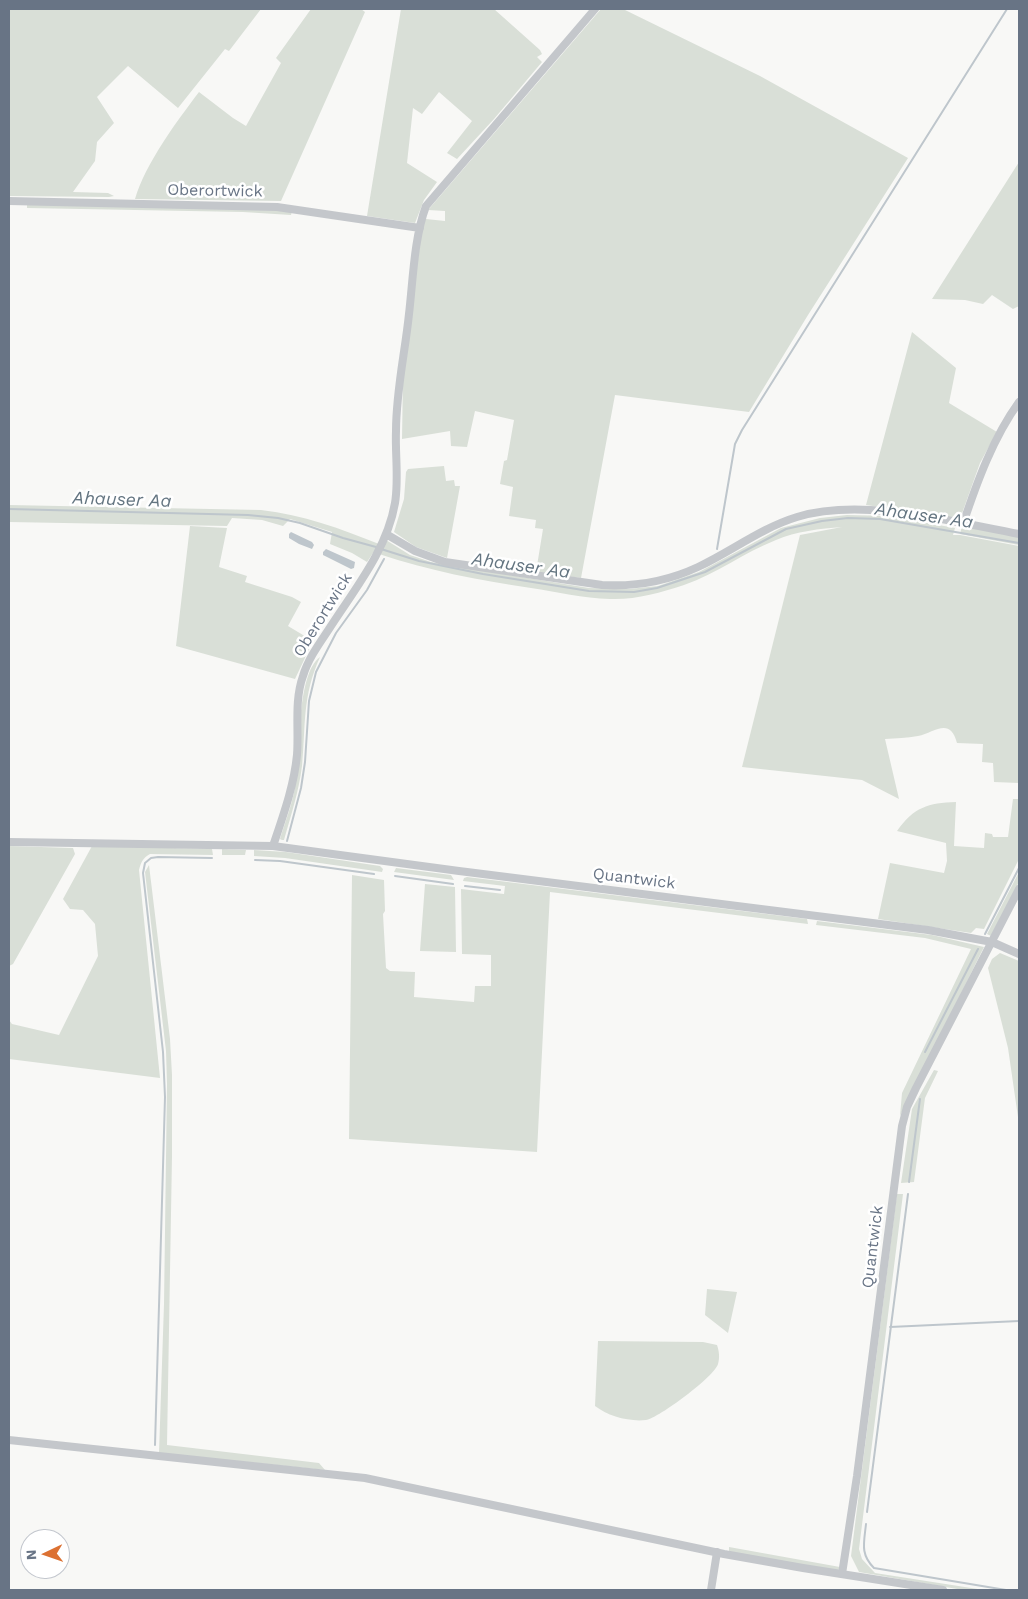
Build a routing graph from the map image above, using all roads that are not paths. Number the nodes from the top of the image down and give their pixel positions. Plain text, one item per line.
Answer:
1 (595, 9) edge
2 (9, 201) edge
3 (420, 228) junction
4 (1019, 402) edge
5 (963, 524) junction
6 (386, 534) junction
7 (1019, 534) edge
8 (9, 842) edge
9 (273, 846) junction
10 (1019, 889) edge
11 (992, 942) junction
12 (1019, 954) edge
13 (9, 1440) edge
14 (717, 1552) junction
15 (842, 1574) junction
16 (710, 1590) edge
17 (943, 1590) edge

1 - 3 street, Oberortwick
2 - 3 street, Oberortwick
3 - 6 street, Oberortwick
4 - 5 street
5 - 6 street
5 - 7 street
6 - 9 street, Oberortwick
8 - 9 street
9 - 11 street, Quantwick
10 - 11 street, Quantwick
11 - 12 street, Quantwick
11 - 15 street, Quantwick
13 - 14 street
14 - 15 street
14 - 16 street
15 - 17 street

